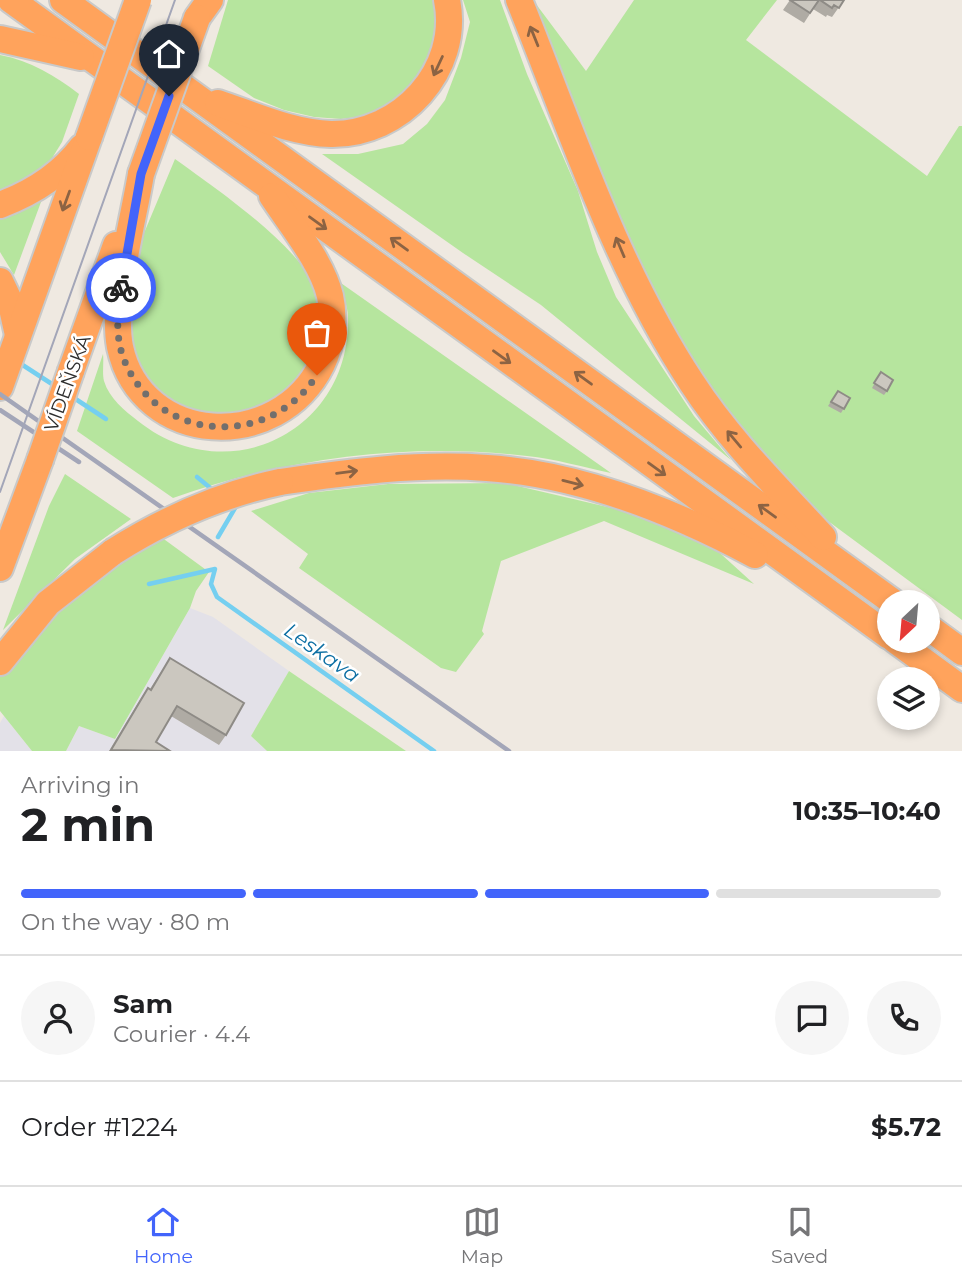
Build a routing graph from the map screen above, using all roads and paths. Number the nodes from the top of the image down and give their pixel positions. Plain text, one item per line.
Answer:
1 (11, 0) edge
2 (63, 0) edge
3 (138, 0) edge
4 (447, 0) edge
5 (519, 0) edge
6 (204, 6) edge
7 (0, 39) edge
8 (92, 60) junction
9 (194, 96) junction
10 (89, 137) junction
11 (141, 174) junction
12 (263, 183) junction
13 (0, 205) edge
14 (0, 281) edge
15 (18, 336) junction
16 (0, 387) edge
17 (0, 568) edge
18 (862, 580) junction
19 (877, 591) edge
20 (846, 605) junction
21 (877, 627) edge
22 (940, 636) edge
23 (962, 652) edge
24 (912, 653) edge
25 (0, 662) edge
26 (962, 690) edge

1 - 8 highway
2 - 9 highway
3 - 10 highway, bridge
4 -> 9 highway
18 -> 5 highway
6 - 11 highway, VÍDEŇSKÁ, bridge
7 - 8 highway
8 - 12 highway
18 -> 9 highway
10 - 13 highway
10 -> 15 highway
11 - 12 highway
11 - 17 highway, VÍDEŇSKÁ, bridge
12 -> 20 highway
14 - 15 highway
15 - 16 highway
18 - 19 highway
20 - 21 highway
25 -> 20 highway, bridge
22 - 23 highway
24 - 26 highway

